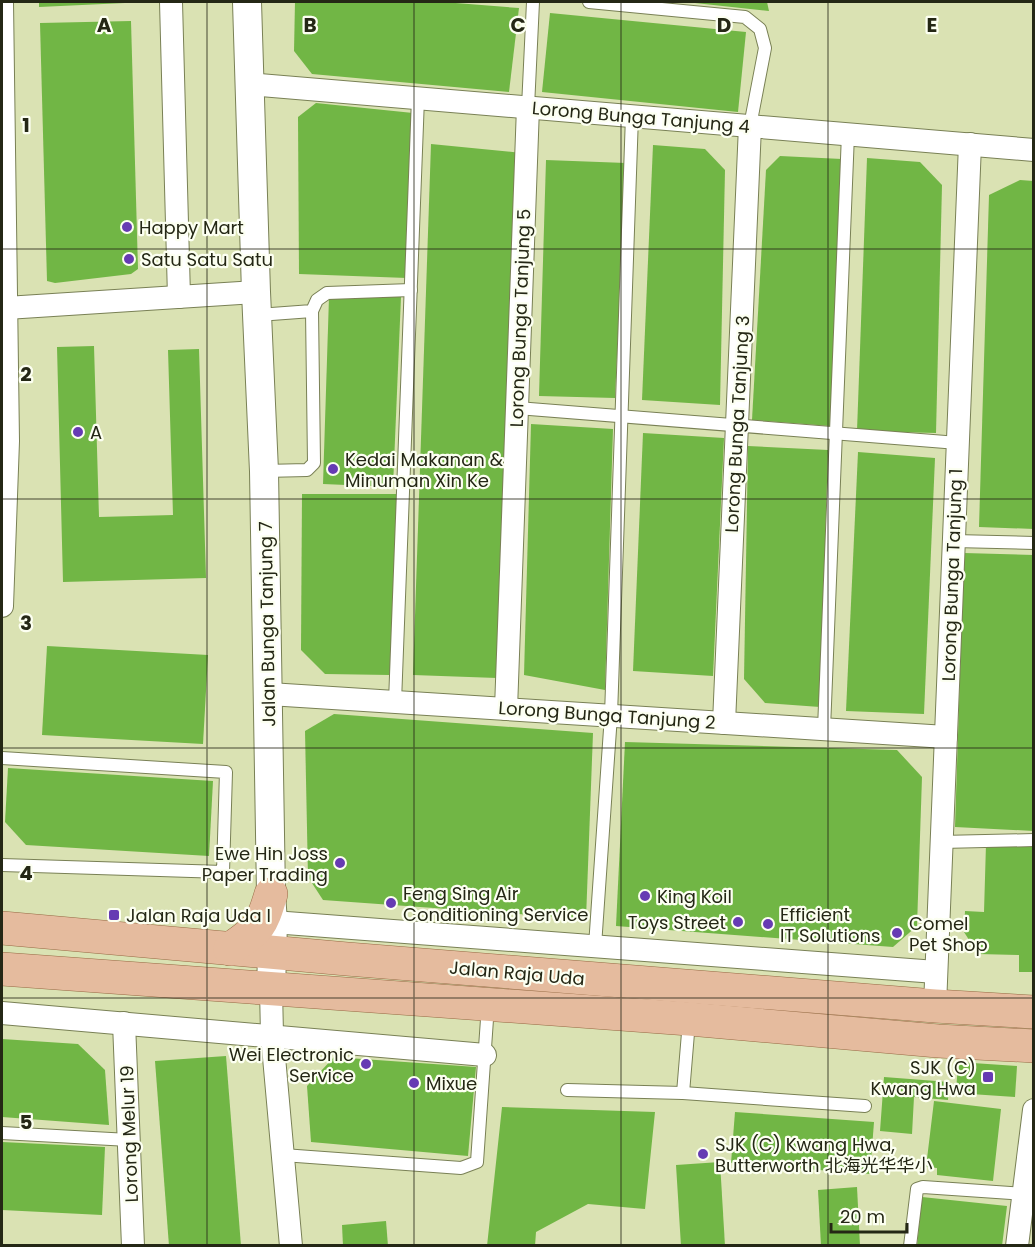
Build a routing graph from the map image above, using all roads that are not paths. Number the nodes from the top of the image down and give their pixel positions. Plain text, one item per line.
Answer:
1 (2, 2) edge
2 (171, 2) edge
3 (247, 2) edge
4 (533, 2) edge
5 (589, 2) edge
6 (249, 84) junction
7 (418, 98) junction
8 (528, 107) junction
9 (632, 116) junction
10 (750, 126) junction
11 (848, 134) junction
12 (970, 144) junction
13 (1034, 150) edge
14 (411, 290) junction
15 (179, 297) junction
16 (257, 303) junction
17 (6, 308) junction
18 (312, 311) junction
19 (517, 408) junction
20 (621, 416) junction
21 (737, 425) junction
22 (836, 433) junction
23 (958, 443) junction
24 (264, 471) junction
25 (4, 503) edge
26 (954, 541) junction
27 (1034, 543) edge
28 (2, 606) edge
29 (269, 694) junction
30 (395, 702) junction
31 (506, 709) junction
32 (611, 716) junction
33 (724, 723) junction
34 (824, 729) junction
35 (946, 736) junction
36 (2, 758) edge
37 (1034, 840) edge
38 (941, 842) junction
39 (2, 865) edge
40 (272, 923) junction
41 (2, 928) edge
42 (595, 946) junction
43 (230, 949) junction
44 (347, 959) junction
45 (2, 969) edge
46 (936, 972) junction
47 (271, 989) junction
48 (347, 995) junction
49 (488, 1005) junction
50 (935, 1006) junction
51 (1034, 1012) edge
52 (2, 1013) edge
53 (689, 1019) junction
54 (124, 1023) junction
55 (272, 1035) junction
56 (1034, 1046) edge
57 (485, 1055) junction
58 (567, 1090) dead end
59 (683, 1093) junction
60 (864, 1106) dead end
61 (1034, 1110) edge
62 (2, 1133) edge
63 (129, 1140) junction
64 (283, 1155) junction
65 (1028, 1194) edge
66 (133, 1245) edge
67 (291, 1245) edge
68 (910, 1245) edge
69 (1017, 1245) edge

1 - 17 street
2 - 15 street
3 - 6 street, Jalan Bunga Tanjung 7
4 - 8 lane
5 - 10 lane
6 - 7 street, Lorong Bunga Tanjung 4
6 - 16 street, Jalan Bunga Tanjung 7
7 - 8 street, Lorong Bunga Tanjung 4
7 - 14 lane
8 - 9 street, Lorong Bunga Tanjung 4
8 - 19 street, Lorong Bunga Tanjung 5
9 - 10 street, Lorong Bunga Tanjung 4
9 - 20 lane
10 - 11 street, Lorong Bunga Tanjung 4
10 - 21 street, Lorong Bunga Tanjung 3
11 - 12 street, Lorong Bunga Tanjung 4
11 - 22 lane
12 - 13 street, Lorong Bunga Tanjung 4
12 - 23 street, Lorong Bunga Tanjung 1
14 - 18 lane
14 - 30 lane
15 - 16 street
15 - 17 street
16 - 18 lane
16 - 24 street, Jalan Bunga Tanjung 7
17 - 25 street
18 - 24 lane
19 - 20 lane
19 - 31 street, Lorong Bunga Tanjung 5
20 - 21 lane
20 - 32 lane
21 - 22 lane
21 - 33 street, Lorong Bunga Tanjung 3
22 - 23 lane
22 - 34 lane
23 - 26 street, Lorong Bunga Tanjung 1
24 - 29 street, Jalan Bunga Tanjung 7
25 - 28 street
26 - 27 lane
26 - 35 street, Lorong Bunga Tanjung 1
29 - 30 street, Lorong Bunga Tanjung 2
29 - 40 street, Jalan Bunga Tanjung 7
30 - 31 street, Lorong Bunga Tanjung 2
31 - 32 street, Lorong Bunga Tanjung 2
32 - 33 street, Lorong Bunga Tanjung 2
32 - 42 lane
33 - 34 street, Lorong Bunga Tanjung 2
34 - 35 street, Lorong Bunga Tanjung 2
35 - 38 street, Lorong Bunga Tanjung 1
36 - 39 lane
37 - 38 lane
38 - 46 street, Lorong Bunga Tanjung 1
40 - 42 street
40 - 43 main road, Jalan Raja Uda
40 - 43 main road
40 - 44 main road, Jalan Raja Uda
40 - 47 street, Jalan Bunga Tanjung 7
41 - 43 main road, Jalan Raja Uda
42 - 46 street
44 - 48 main road
44 - 50 main road, Jalan Raja Uda
45 - 47 main road, Jalan Raja Uda
46 - 50 street, Lorong Bunga Tanjung 1
47 - 48 main road, Jalan Raja Uda
47 - 55 street, Jalan Bunga Tanjung 7
48 - 49 main road, Jalan Raja Uda
49 - 53 main road, Jalan Raja Uda
49 - 57 lane
50 - 51 main road, Jalan Raja Uda
52 - 54 street
53 - 56 main road, Jalan Raja Uda
53 - 59 lane
54 - 55 street
54 - 63 street, Lorong Melur 19
55 - 57 street
55 - 64 street, Jalan Bunga Tanjung 7
57 - 64 lane
58 - 59 lane
59 - 60 lane
61 - 65 street
62 - 63 lane
63 - 66 street, Lorong Melur 19
64 - 67 street, Jalan Bunga Tanjung 7
65 - 68 lane
65 - 69 street

